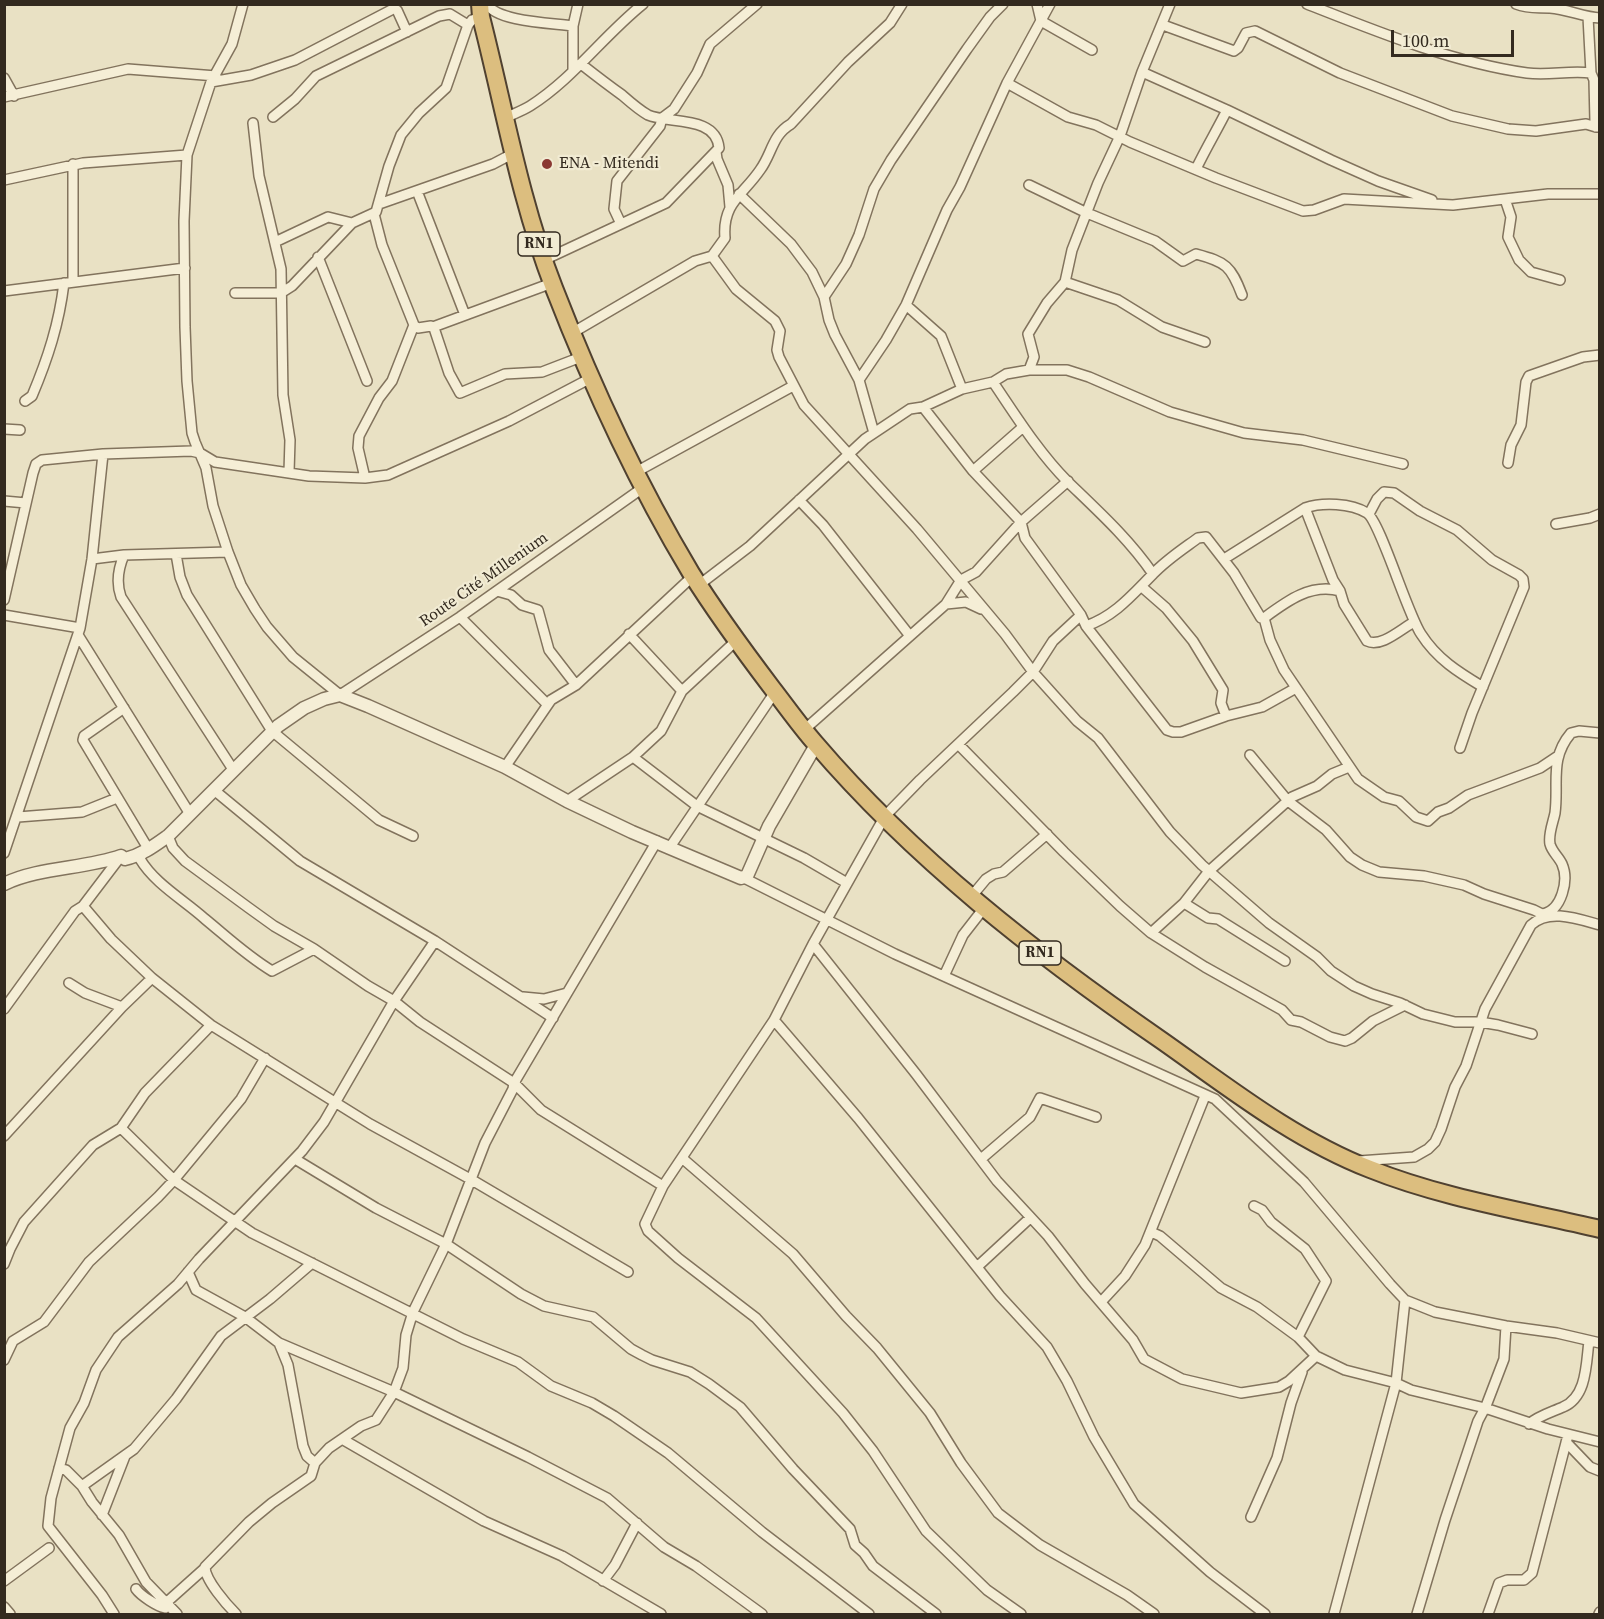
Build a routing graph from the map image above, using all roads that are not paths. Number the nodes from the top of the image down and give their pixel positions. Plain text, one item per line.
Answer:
1 (243, 4) edge
2 (578, 4) edge
3 (643, 4) edge
4 (757, 4) edge
5 (902, 4) edge
6 (1003, 4) edge
7 (1037, 4) edge
8 (1050, 4) edge
9 (1170, 4) edge
10 (1307, 4) edge
11 (1516, 4) edge
12 (635, 8) edge
13 (480, 10) edge
14 (1588, 17) junction
15 (1599, 18) edge
16 (1041, 21) junction
17 (1163, 25) junction
18 (573, 26) junction
19 (407, 32) junction
20 (1092, 50) dead end
21 (581, 64) junction
22 (573, 70) junction
23 (1142, 72) junction
24 (1591, 72) junction
25 (4, 78) edge
26 (214, 79) junction
27 (1007, 83) junction
28 (1597, 88) edge
29 (9, 96) edge
30 (1227, 110) junction
31 (273, 117) dead end
32 (505, 118) junction
33 (662, 118) junction
34 (253, 123) dead end
35 (1598, 127) edge
36 (1120, 136) junction
37 (716, 152) junction
38 (514, 153) junction
39 (187, 155) junction
40 (73, 164) junction
41 (1196, 169) junction
42 (4, 180) edge
43 (1029, 185) dead end
44 (417, 191) junction
45 (739, 194) junction
46 (1599, 194) edge
47 (1505, 199) junction
48 (379, 204) junction
49 (1442, 204) junction
50 (730, 207) junction
51 (1087, 213) junction
52 (374, 214) junction
53 (352, 223) junction
54 (621, 224) junction
55 (275, 242) junction
56 (711, 256) junction
57 (318, 257) junction
58 (544, 260) junction
59 (185, 267) junction
60 (1560, 280) dead end
61 (1065, 282) junction
62 (68, 283) junction
63 (552, 283) junction
64 (4, 291) edge
65 (235, 293) dead end
66 (281, 293) junction
67 (1242, 295) dead end
68 (824, 297) junction
69 (906, 304) junction
70 (465, 315) junction
71 (414, 325) junction
72 (433, 327) junction
73 (572, 333) junction
74 (1205, 342) dead end
75 (1599, 355) edge
76 (581, 357) junction
77 (1029, 370) junction
78 (591, 378) junction
79 (858, 380) junction
80 (368, 381) dead end
81 (993, 382) junction
82 (792, 386) junction
83 (962, 390) junction
84 (25, 401) dead end
85 (923, 407) junction
86 (1023, 427) junction
87 (4, 429) edge
88 (20, 430) dead end
89 (874, 433) junction
90 (200, 453) junction
91 (849, 453) junction
92 (103, 454) junction
93 (1508, 463) dead end
94 (1403, 464) dead end
95 (973, 471) junction
96 (289, 472) junction
97 (636, 472) junction
98 (365, 478) junction
99 (1068, 481) junction
100 (644, 487) junction
101 (799, 500) junction
102 (4, 501) edge
103 (26, 503) junction
104 (1305, 508) junction
105 (1369, 514) junction
106 (1599, 514) edge
107 (1021, 522) junction
108 (1556, 524) dead end
109 (228, 552) junction
110 (176, 554) junction
111 (124, 555) junction
112 (92, 559) junction
113 (1224, 559) junction
114 (1153, 574) junction
115 (696, 580) junction
116 (961, 580) junction
117 (1142, 587) junction
118 (497, 591) junction
119 (1340, 591) junction
120 (4, 600) edge
121 (946, 604) junction
122 (987, 612) junction
123 (4, 615) edge
124 (1082, 615) junction
125 (460, 617) junction
126 (1264, 618) junction
127 (1414, 622) junction
128 (1086, 626) junction
129 (79, 631) junction
130 (629, 634) junction
131 (910, 636) junction
132 (737, 640) junction
133 (1033, 672) junction
134 (576, 685) junction
135 (1483, 687) junction
136 (1296, 688) junction
137 (682, 691) junction
138 (775, 692) junction
139 (340, 695) junction
140 (547, 704) junction
141 (124, 708) junction
142 (1226, 716) junction
143 (804, 730) junction
144 (272, 731) junction
145 (1599, 733) edge
146 (816, 745) junction
147 (959, 745) junction
148 (1460, 748) dead end
149 (1250, 755) dead end
150 (1558, 756) junction
151 (633, 758) junction
152 (505, 767) junction
153 (1349, 767) junction
154 (1540, 768) junction
155 (234, 771) junction
156 (1555, 779) junction
157 (214, 790) junction
158 (117, 798) junction
159 (567, 801) junction
160 (1288, 801) junction
161 (697, 806) junction
162 (190, 814) junction
163 (18, 816) junction
164 (885, 816) junction
165 (1047, 834) junction
166 (168, 836) junction
167 (413, 836) dead end
168 (764, 840) junction
169 (657, 841) junction
170 (670, 847) junction
171 (145, 852) junction
172 (4, 853) edge
173 (121, 856) junction
174 (1209, 871) junction
175 (744, 878) junction
176 (847, 883) junction
177 (4, 884) edge
178 (978, 903) junction
179 (1184, 903) junction
180 (83, 906) junction
181 (1545, 915) junction
182 (828, 919) junction
183 (1599, 925) edge
184 (1151, 933) junction
185 (435, 941) junction
186 (813, 944) junction
187 (314, 949) junction
188 (1285, 962) dead end
189 (944, 976) junction
190 (152, 978) junction
191 (69, 983) dead end
192 (567, 993) junction
193 (518, 997) junction
194 (394, 1001) junction
195 (1405, 1005) junction
196 (122, 1007) junction
197 (4, 1009) edge
198 (553, 1018) junction
199 (774, 1020) junction
200 (1480, 1022) junction
201 (211, 1025) junction
202 (1532, 1034) dead end
203 (265, 1058) junction
204 (514, 1083) junction
205 (1215, 1094) junction
206 (334, 1102) junction
207 (1096, 1117) dead end
208 (121, 1128) junction
209 (4, 1136) edge
210 (682, 1158) junction
211 (295, 1160) junction
212 (981, 1160) junction
213 (1354, 1162) junction
214 (174, 1180) junction
215 (472, 1180) junction
216 (663, 1186) junction
217 (1254, 1206) dead end
218 (1030, 1218) junction
219 (237, 1221) junction
220 (1599, 1229) edge
221 (1151, 1232) junction
222 (446, 1244) junction
223 (312, 1263) junction
224 (4, 1264) edge
225 (977, 1267) junction
226 (188, 1272) junction
227 (628, 1272) dead end
228 (1405, 1300) junction
229 (1101, 1302) junction
230 (413, 1312) junction
231 (245, 1317) junction
232 (1506, 1326) junction
233 (1298, 1336) junction
234 (1594, 1342) edge
235 (279, 1343) junction
236 (1316, 1356) junction
237 (4, 1359) edge
238 (1302, 1370) junction
239 (1396, 1383) junction
240 (394, 1392) junction
241 (1485, 1408) junction
242 (1529, 1424) junction
243 (1567, 1438) junction
244 (342, 1439) junction
245 (1599, 1442) edge
246 (125, 1455) junction
247 (315, 1463) junction
248 (59, 1468) junction
249 (1599, 1471) edge
250 (82, 1486) junction
251 (102, 1515) junction
252 (1251, 1517) dead end
253 (637, 1523) junction
254 (49, 1529) junction
255 (49, 1548) junction
256 (70, 1554) junction
257 (205, 1569) junction
258 (4, 1581) edge
259 (603, 1581) junction
260 (136, 1589) dead end
261 (167, 1602) junction
262 (4, 1607) edge
263 (10, 1614) edge
264 (114, 1614) edge
265 (177, 1614) edge
266 (236, 1614) edge
267 (661, 1614) edge
268 (762, 1614) edge
269 (869, 1614) edge
270 (936, 1614) edge
271 (1021, 1614) edge
272 (1154, 1614) edge
273 (1265, 1614) edge
274 (1334, 1614) edge
275 (1417, 1614) edge
276 (1488, 1614) edge

1 - 26 street
2 - 18 street
3 - 12 street
4 - 33 street
5 - 45 street
6 - 68 street
7 - 16 street
8 - 16 street
9 - 17 street
10 - 24 street
11 - 14 street
12 - 21 street
13 - 18 street
13 - 19 street
13 - 32 highway, RN1
13 - 48 street
14 - 15 street
14 - 24 street
16 - 20 street
16 - 27 street
17 - 23 street
17 - 35 street
18 - 22 street
19 - 26 street
19 - 31 street
21 - 22 street
21 - 33 street
22 - 32 street
23 - 30 street
23 - 36 street
24 - 28 street
25 - 29 street
26 - 29 street
26 - 39 street
27 - 36 street
27 - 69 street
28 - 35 street
30 - 41 street
30 - 49 street
32 - 38 highway, RN1
33 - 37 street
33 - 54 street
34 - 55 street
36 - 41 street
36 - 51 street
37 - 50 street
37 - 54 street
38 - 44 street
38 - 58 highway, RN1
39 - 40 street
39 - 59 street
40 - 42 street
40 - 62 street
41 - 49 street
43 - 51 street
44 - 48 street
44 - 70 street
45 - 50 street
45 - 68 street
46 - 47 street
47 - 49 street
47 - 60 street
48 - 52 street
50 - 56 street
51 - 61 street
51 - 67 street
52 - 53 street
52 - 71 street
53 - 55 street
53 - 57 street
54 - 58 street
55 - 66 street
56 - 73 street
56 - 82 street
57 - 66 street
57 - 80 street
58 - 63 highway, RN1
59 - 62 street
59 - 90 street
61 - 74 street
61 - 77 street
62 - 64 street
62 - 84 street
63 - 70 street
63 - 73 highway, RN1
65 - 66 street
66 - 96 street
68 - 79 street
69 - 79 street
69 - 83 street
70 - 72 street
71 - 72 street
71 - 98 street
72 - 76 street
73 - 76 highway, RN1
75 - 93 street
76 - 78 highway, RN1
77 - 81 street
77 - 94 street
78 - 97 highway, RN1
78 - 98 street
79 - 89 street
81 - 83 street
81 - 86 street
82 - 91 street
82 - 97 street
83 - 85 street
85 - 89 street
85 - 95 street
86 - 95 street
86 - 99 street
87 - 88 street
89 - 91 street
90 - 92 street
90 - 96 street
90 - 109 street
91 - 101 street
91 - 116 street
92 - 103 street
92 - 112 street
95 - 107 street
96 - 98 street
97 - 100 highway, RN1
99 - 107 street
99 - 114 street
100 - 115 highway, RN1
100 - 118 street, Route Cité Millenium
101 - 115 street
101 - 131 street
102 - 103 street
103 - 120 street
104 - 105 street
104 - 113 street
104 - 119 street
105 - 127 street
105 - 135 street
106 - 108 street
107 - 116 street
107 - 124 street
109 - 110 street
109 - 139 street
110 - 111 street
110 - 144 street
111 - 112 street
111 - 155 street
112 - 129 street
113 - 114 street
113 - 126 street
114 - 117 street
115 - 130 street
115 - 132 highway, RN1
116 - 121 street
116 - 122 street
117 - 128 street
117 - 142 street
118 - 125 street, Route Cité Millenium
118 - 134 street
119 - 126 street
119 - 127 street
121 - 122 street
121 - 131 street
122 - 133 street
123 - 129 street
124 - 128 street
124 - 133 street
125 - 139 street, Route Cité Millenium
125 - 140 street
126 - 136 street
127 - 135 street
128 - 142 street
129 - 141 street
129 - 163 street
130 - 134 street
130 - 137 street
131 - 143 street
132 - 137 street
132 - 138 highway, RN1
133 - 147 street
133 - 174 street
134 - 140 street
135 - 148 street
136 - 142 street
136 - 153 street
137 - 151 street
138 - 143 highway, RN1
138 - 161 street
139 - 144 street
139 - 152 street
140 - 152 street
141 - 158 street
141 - 162 street
143 - 146 highway, RN1
144 - 155 street
144 - 167 street
145 - 150 street
146 - 164 highway, RN1
146 - 168 street
147 - 164 street
147 - 165 street
149 - 160 street
150 - 154 street
150 - 156 street
151 - 159 street
151 - 161 street
152 - 159 street
153 - 154 street
153 - 160 street
154 - 156 street
155 - 157 street
156 - 181 street
157 - 162 street
157 - 185 street
158 - 163 street
158 - 171 street
159 - 169 street
160 - 174 street
160 - 181 street
161 - 168 street
161 - 170 street
162 - 166 street
163 - 172 street
164 - 176 street
164 - 178 highway, RN1
165 - 178 street
165 - 184 street
166 - 171 street
166 - 187 street
168 - 175 street
168 - 176 street
169 - 170 street
169 - 192 street
170 - 175 street
171 - 173 street
171 - 187 street
173 - 177 street
173 - 180 street
174 - 179 street
174 - 195 street
175 - 182 street
176 - 182 street
178 - 189 street
178 - 205 highway, RN1
179 - 184 street
179 - 188 street
180 - 190 street
180 - 197 street
181 - 183 street
181 - 200 street
182 - 186 street
182 - 189 street
184 - 195 street
185 - 193 street
185 - 194 street
186 - 199 street
186 - 212 street
187 - 194 street
189 - 205 street
190 - 196 street
190 - 201 street
191 - 196 street
192 - 193 street
192 - 198 street
193 - 198 street
194 - 204 street
194 - 206 street
195 - 200 street
196 - 209 street
198 - 204 street
199 - 210 street
199 - 225 street
200 - 202 street
200 - 213 street
201 - 203 street
201 - 208 street
203 - 206 street
203 - 214 street
204 - 215 street
204 - 216 street
205 - 213 highway, RN1
205 - 221 street
205 - 228 street
206 - 211 street
206 - 215 street
207 - 212 street
208 - 214 street
208 - 224 street
210 - 216 street
210 - 272 street
211 - 219 street
211 - 222 street
212 - 218 street
213 - 220 highway, RN1
214 - 219 street
214 - 237 street
215 - 222 street
215 - 227 street
216 - 271 street
217 - 233 street
218 - 225 street
218 - 229 street
219 - 223 street
219 - 226 street
221 - 229 street
221 - 233 street
222 - 230 street
222 - 270 street
223 - 230 street
223 - 231 street
225 - 273 street
226 - 231 street
226 - 248 street
228 - 232 street
228 - 239 street
229 - 238 street
230 - 240 street
230 - 269 street
231 - 235 street
231 - 246 street
232 - 234 street
232 - 241 street
233 - 236 street
234 - 242 street
235 - 240 street
235 - 247 street
236 - 238 street
236 - 239 street
238 - 252 street
239 - 241 street
239 - 274 street
240 - 244 street
240 - 253 street
241 - 242 street
241 - 275 street
242 - 243 street
243 - 245 street
243 - 249 street
243 - 276 street
244 - 247 street
244 - 259 street
246 - 250 street
246 - 251 street
247 - 257 street
248 - 250 street
248 - 254 street
250 - 251 street
251 - 261 street
253 - 259 street
253 - 268 street
254 - 255 street
254 - 256 street
255 - 256 street
255 - 258 street
256 - 264 street
257 - 261 street
257 - 266 street
259 - 267 street
260 - 261 street
261 - 265 street
262 - 263 street

